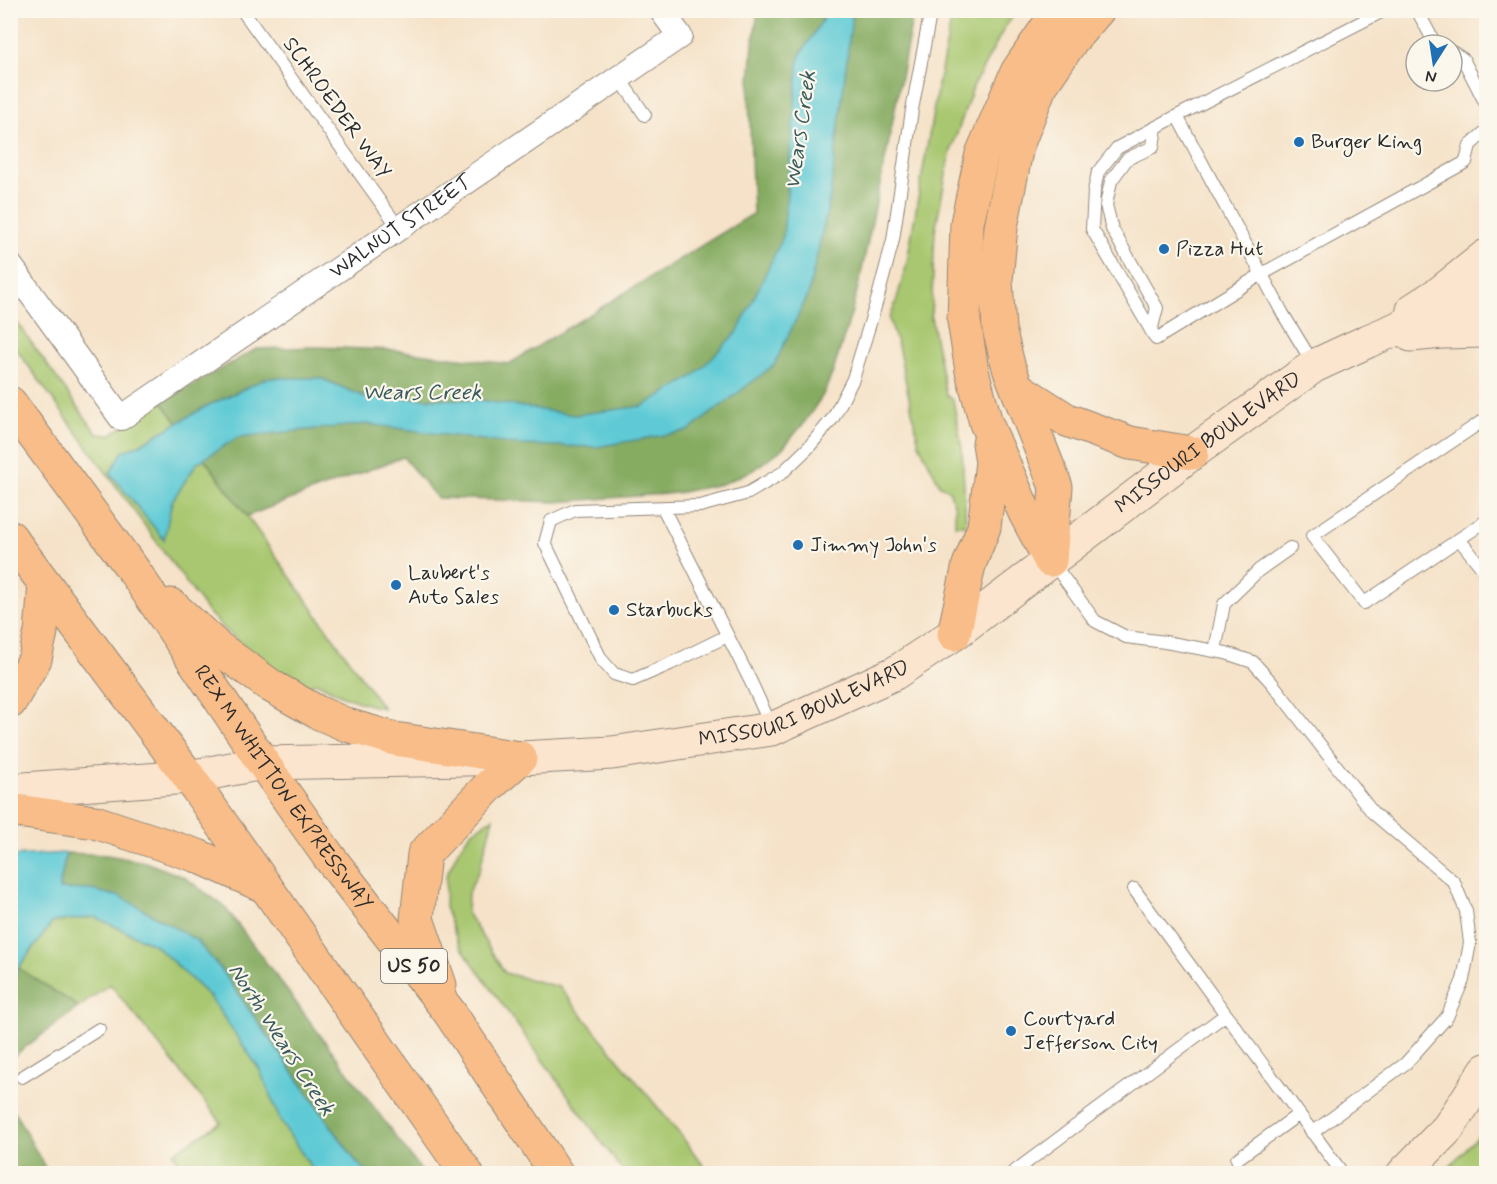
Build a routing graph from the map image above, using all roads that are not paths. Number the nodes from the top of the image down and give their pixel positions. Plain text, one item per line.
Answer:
1 (242, 10) edge
2 (662, 10) edge
3 (933, 10) edge
4 (1059, 10) edge
5 (1098, 10) edge
6 (1384, 10) edge
7 (1417, 10) edge
8 (1429, 33) edge
9 (1464, 61) edge
10 (619, 78) junction
11 (1486, 104) edge
12 (645, 115) dead end
13 (1178, 116) junction
14 (1156, 127) junction
15 (1486, 131) edge
16 (399, 228) junction
17 (1486, 256) edge
18 (10, 265) edge
19 (1262, 274) junction
20 (1486, 297) edge
21 (1151, 331) junction
22 (1486, 331) edge
23 (1368, 341) junction
24 (1314, 366) junction
25 (1017, 388) junction
26 (10, 403) edge
27 (986, 423) junction
28 (1486, 430) edge
29 (1192, 453) junction
30 (663, 508) junction
31 (1486, 521) edge
32 (10, 537) edge
33 (1459, 539) junction
34 (1290, 548) dead end
35 (1050, 560) junction
36 (134, 571) junction
37 (1486, 573) edge
38 (45, 584) junction
39 (954, 634) junction
40 (727, 636) junction
41 (1215, 651) junction
42 (10, 702) edge
43 (772, 729) junction
44 (520, 758) junction
45 (263, 764) junction
46 (189, 777) junction
47 (10, 790) edge
48 (10, 810) edge
49 (267, 887) junction
50 (1134, 889) dead end
51 (450, 1013) junction
52 (1226, 1015) junction
53 (99, 1029) dead end
54 (1486, 1070) edge
55 (22, 1077) dead end
56 (1299, 1114) junction
57 (1312, 1133) junction
58 (1237, 1159) dead end
59 (467, 1173) edge
60 (556, 1173) edge
61 (1011, 1173) edge
62 (1342, 1173) edge
63 (1403, 1173) edge

1 - 16 lane, SCHROEDER WAY
2 - 10 street, WALNUT STREET
3 - 30 lane
4 - 27 highway
5 - 25 highway
6 - 13 lane
7 - 8 lane
9 - 11 lane
10 - 12 lane
10 - 16 street, WALNUT STREET
13 - 14 lane
13 - 19 lane
14 - 21 lane
14 - 21 lane
15 - 19 lane
16 - 18 street, WALNUT STREET
17 - 23 main road
19 - 21 lane
19 - 24 lane
20 - 23 main road, MISSOURI BOULEVARD
22 - 23 main road
23 - 24 main road, MISSOURI BOULEVARD
24 - 29 main road, MISSOURI BOULEVARD
25 - 29 highway
25 - 35 highway
26 - 36 highway, REX M WHITTON EXPRESSWAY / US 50
27 - 35 highway
27 - 39 highway
28 - 33 lane
29 - 35 main road, MISSOURI BOULEVARD
30 - 40 lane
30 - 40 lane
31 - 33 lane
32 - 38 highway
33 - 37 lane
34 - 41 lane
35 - 39 main road, MISSOURI BOULEVARD
35 - 41 lane
36 - 44 highway
36 - 45 highway, REX M WHITTON EXPRESSWAY / US 50
38 - 42 highway
38 - 46 highway
39 - 43 main road, MISSOURI BOULEVARD
40 - 43 lane
41 - 57 lane
43 - 44 main road, MISSOURI BOULEVARD
44 - 45 main road, MISSOURI BOULEVARD
44 - 51 highway
45 - 46 main road, MISSOURI BOULEVARD
45 - 51 highway, REX M WHITTON EXPRESSWAY / US 50
46 - 47 main road, MISSOURI BOULEVARD
46 - 49 highway
48 - 49 highway
49 - 59 highway
50 - 52 lane
51 - 60 highway, REX M WHITTON EXPRESSWAY / US 50
52 - 56 lane
52 - 61 lane
53 - 55 lane
54 - 63 main road
56 - 57 lane
56 - 58 lane
57 - 62 lane

